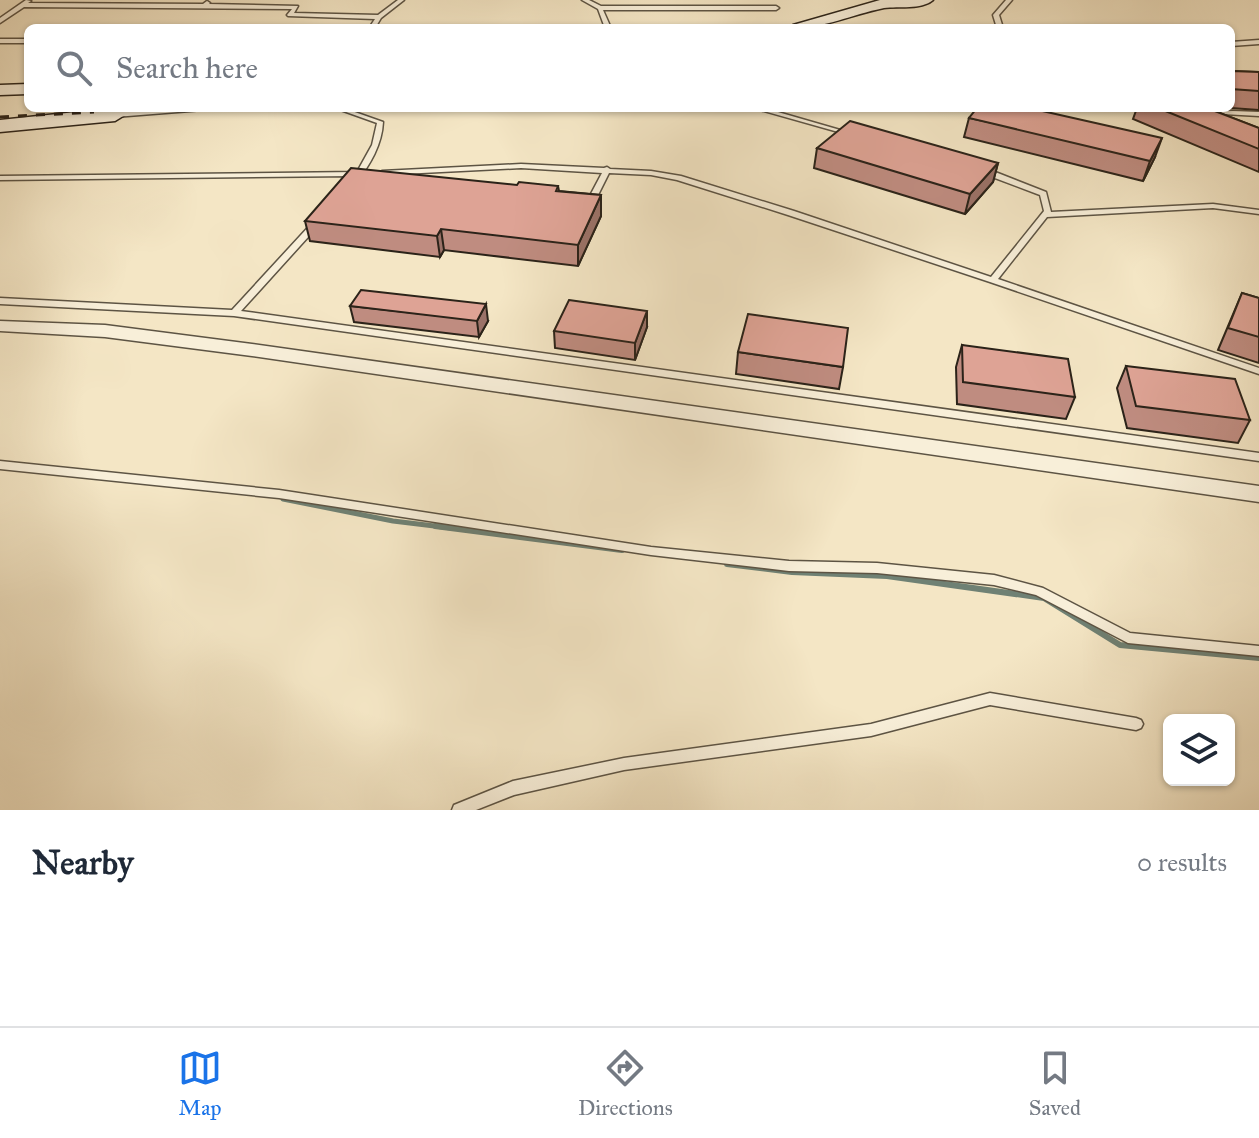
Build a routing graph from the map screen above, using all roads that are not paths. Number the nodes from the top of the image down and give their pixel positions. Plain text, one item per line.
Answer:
1 (29, 0) edge
2 (210, 0) edge
3 (401, 0) edge
4 (585, 0) edge
5 (925, 0) edge
6 (1009, 0) edge
7 (642, 3) edge
8 (22, 5) junction
9 (204, 6) junction
10 (600, 8) junction
11 (776, 8) dead end
12 (379, 17) junction
13 (0, 21) edge
14 (375, 24) edge
15 (606, 24) edge
16 (813, 24) edge
17 (999, 24) edge
18 (0, 41) edge
19 (24, 41) edge
20 (1259, 42) edge
21 (1235, 44) edge
22 (24, 89) edge
23 (0, 90) edge
24 (123, 112) edge
25 (350, 112) edge
26 (771, 112) edge
27 (1202, 112) edge
28 (1231, 113) junction
29 (1259, 114) edge
30 (1218, 123) edge
31 (0, 126) edge
32 (864, 137) edge
33 (970, 166) edge
34 (607, 169) junction
35 (359, 174) junction
36 (0, 178) edge
37 (349, 186) edge
38 (587, 210) edge
39 (1259, 212) edge
40 (1045, 215) junction
41 (318, 221) edge
42 (993, 280) junction
43 (0, 301) edge
44 (234, 313) junction
45 (0, 326) edge
46 (1259, 371) edge
47 (1259, 457) edge
48 (0, 465) edge
49 (1259, 494) edge
50 (1259, 651) edge
51 (1136, 724) dead end
52 (459, 810) edge

1 - 8 lane
2 - 9 lane
3 - 12 lane
4 - 10 lane
5 - 16 main road
6 - 17 lane
7 - 10 lane
7 - 11 lane
8 - 9 lane
8 - 13 lane
9 - 12 lane
10 - 15 lane
12 - 14 lane
18 - 19 lane
20 - 21 lane
22 - 23 main road
24 - 31 main road
25 - 35 lane
26 - 32 lane
27 - 28 lane
28 - 29 lane
28 - 30 lane
33 - 40 lane
34 - 35 lane
34 - 38 lane
34 - 42 lane
35 - 36 lane
35 - 37 lane
39 - 40 lane
40 - 42 lane
41 - 44 lane
42 - 46 lane
43 - 44 lane
44 - 47 lane
45 - 49 street
48 - 50 lane
51 - 52 lane

